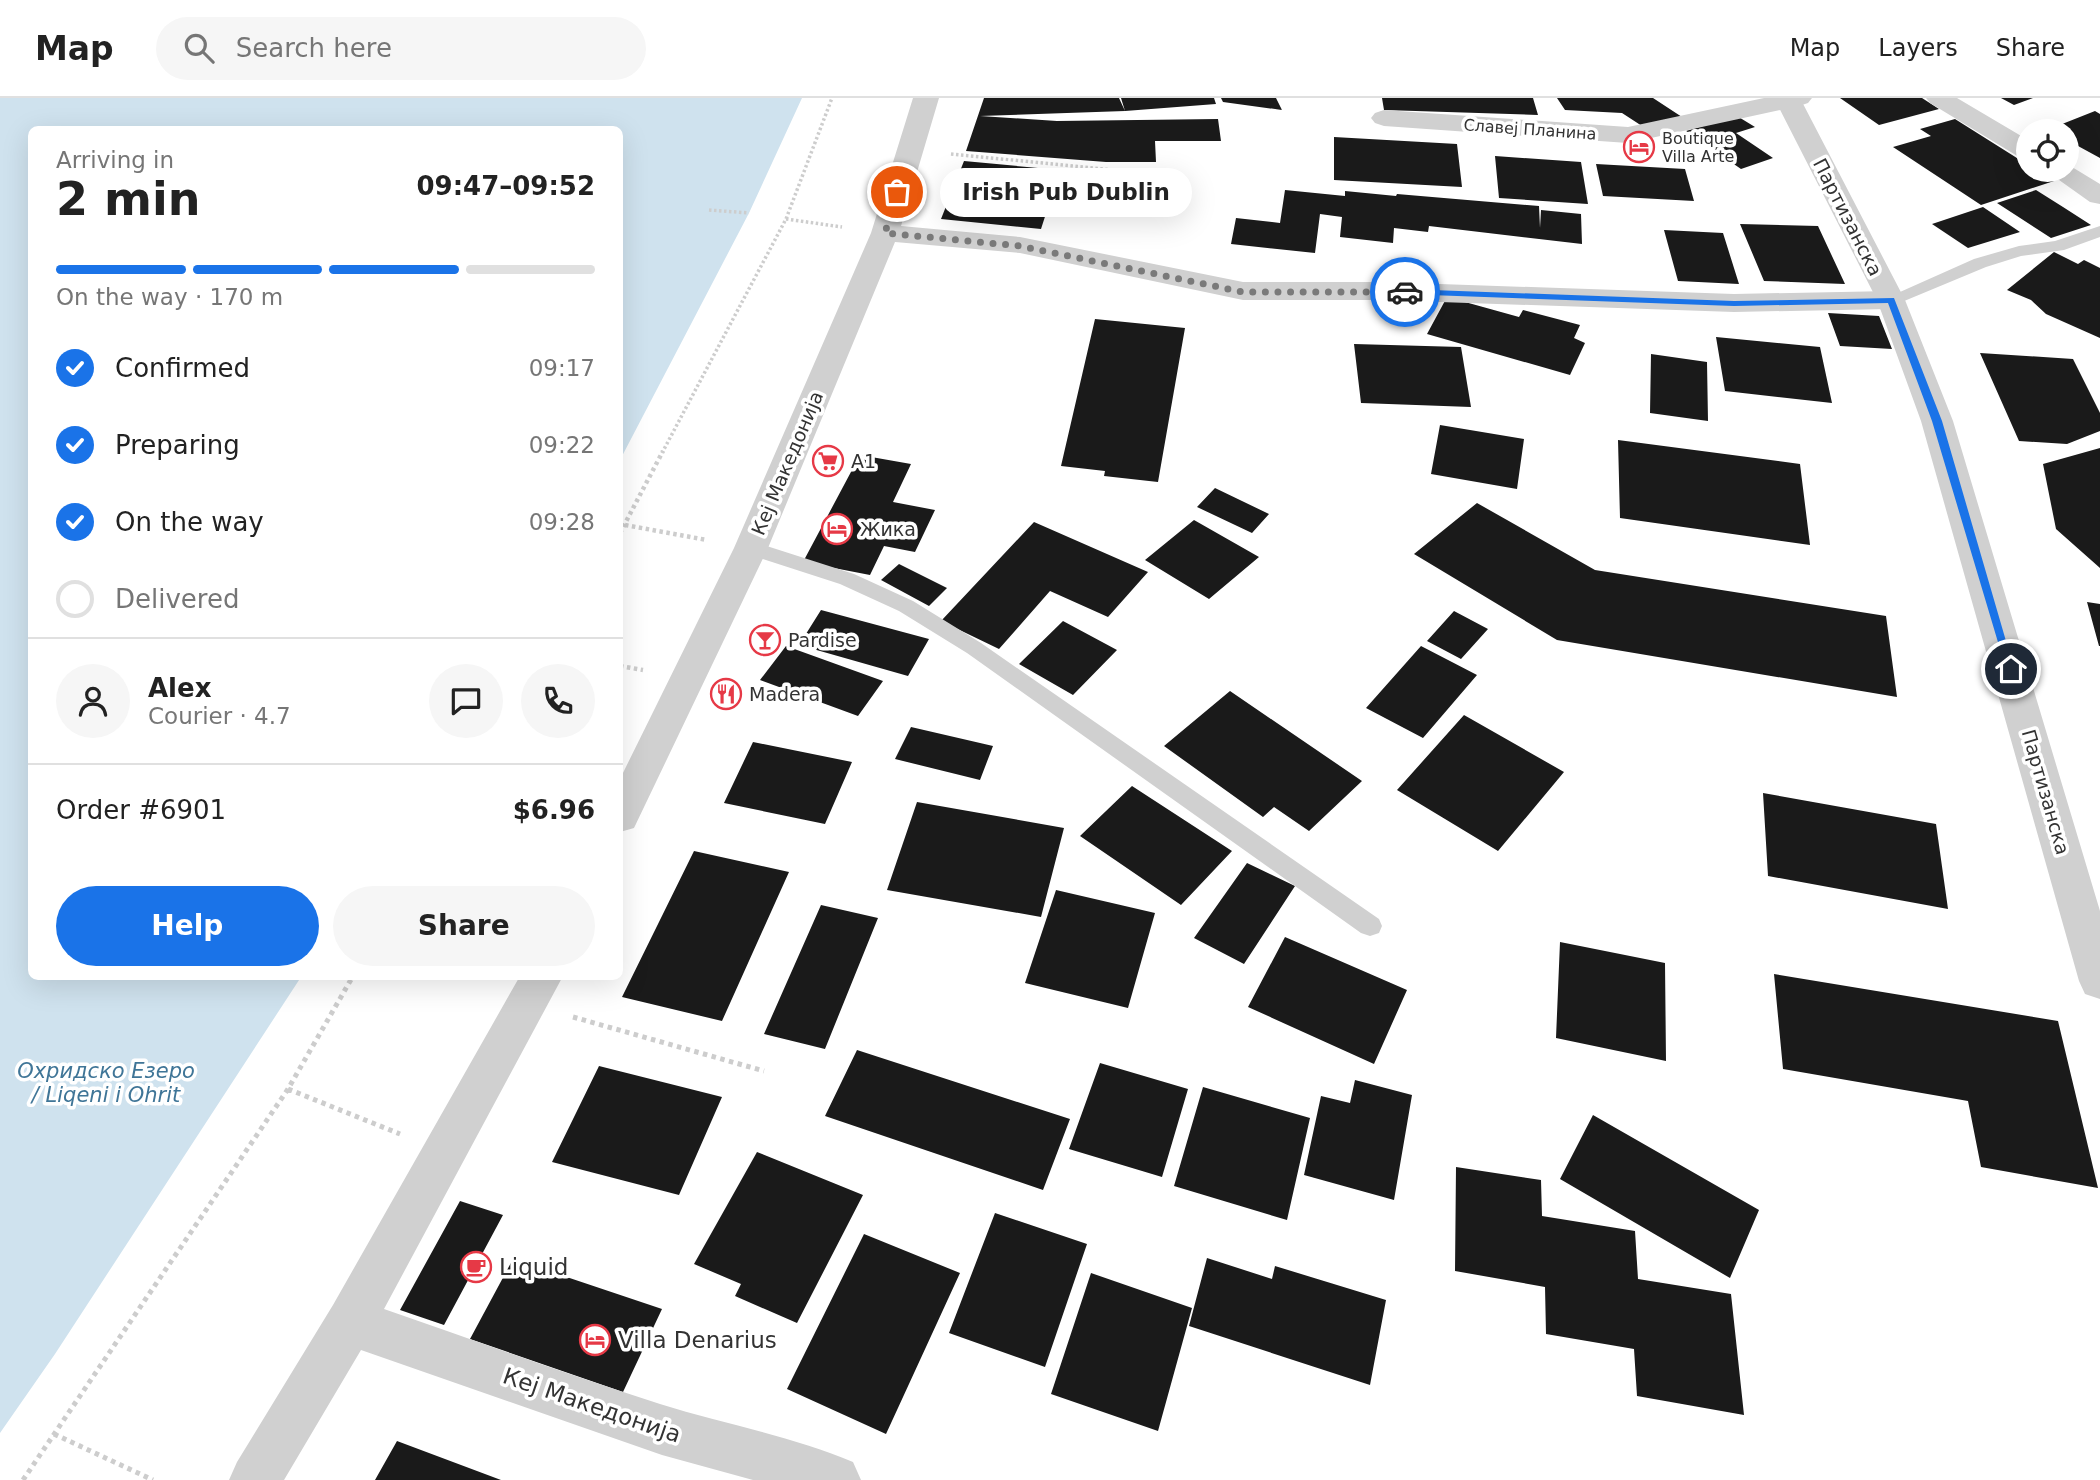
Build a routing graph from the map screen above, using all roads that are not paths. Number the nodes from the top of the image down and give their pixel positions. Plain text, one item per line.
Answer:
1 (926, 98) edge
2 (1939, 98) edge
3 (1792, 99) edge
4 (1384, 118) dead end
5 (2016, 144) edge
6 (2077, 182) edge
7 (2100, 196) edge
8 (2100, 230) edge
9 (885, 233) junction
10 (1891, 300) junction
11 (751, 548) junction
12 (623, 811) edge
13 (1370, 926) dead end
14 (2100, 981) edge
15 (536, 990) edge
16 (350, 1322) junction
17 (255, 1480) edge
18 (835, 1480) edge

1 - 9 street, Кеј Македонија
2 - 5 street
3 - 4 street, Славеј Планина
3 - 10 street, Партизанска
6 - 7 street
8 - 10 lane
9 - 10 street
9 - 11 street, Кеј Македонија
10 - 14 street, Партизанска
11 - 12 street, Кеј Македонија
11 - 13 lane
15 - 16 street
16 - 17 street
16 - 18 street, Кеј Македонија

